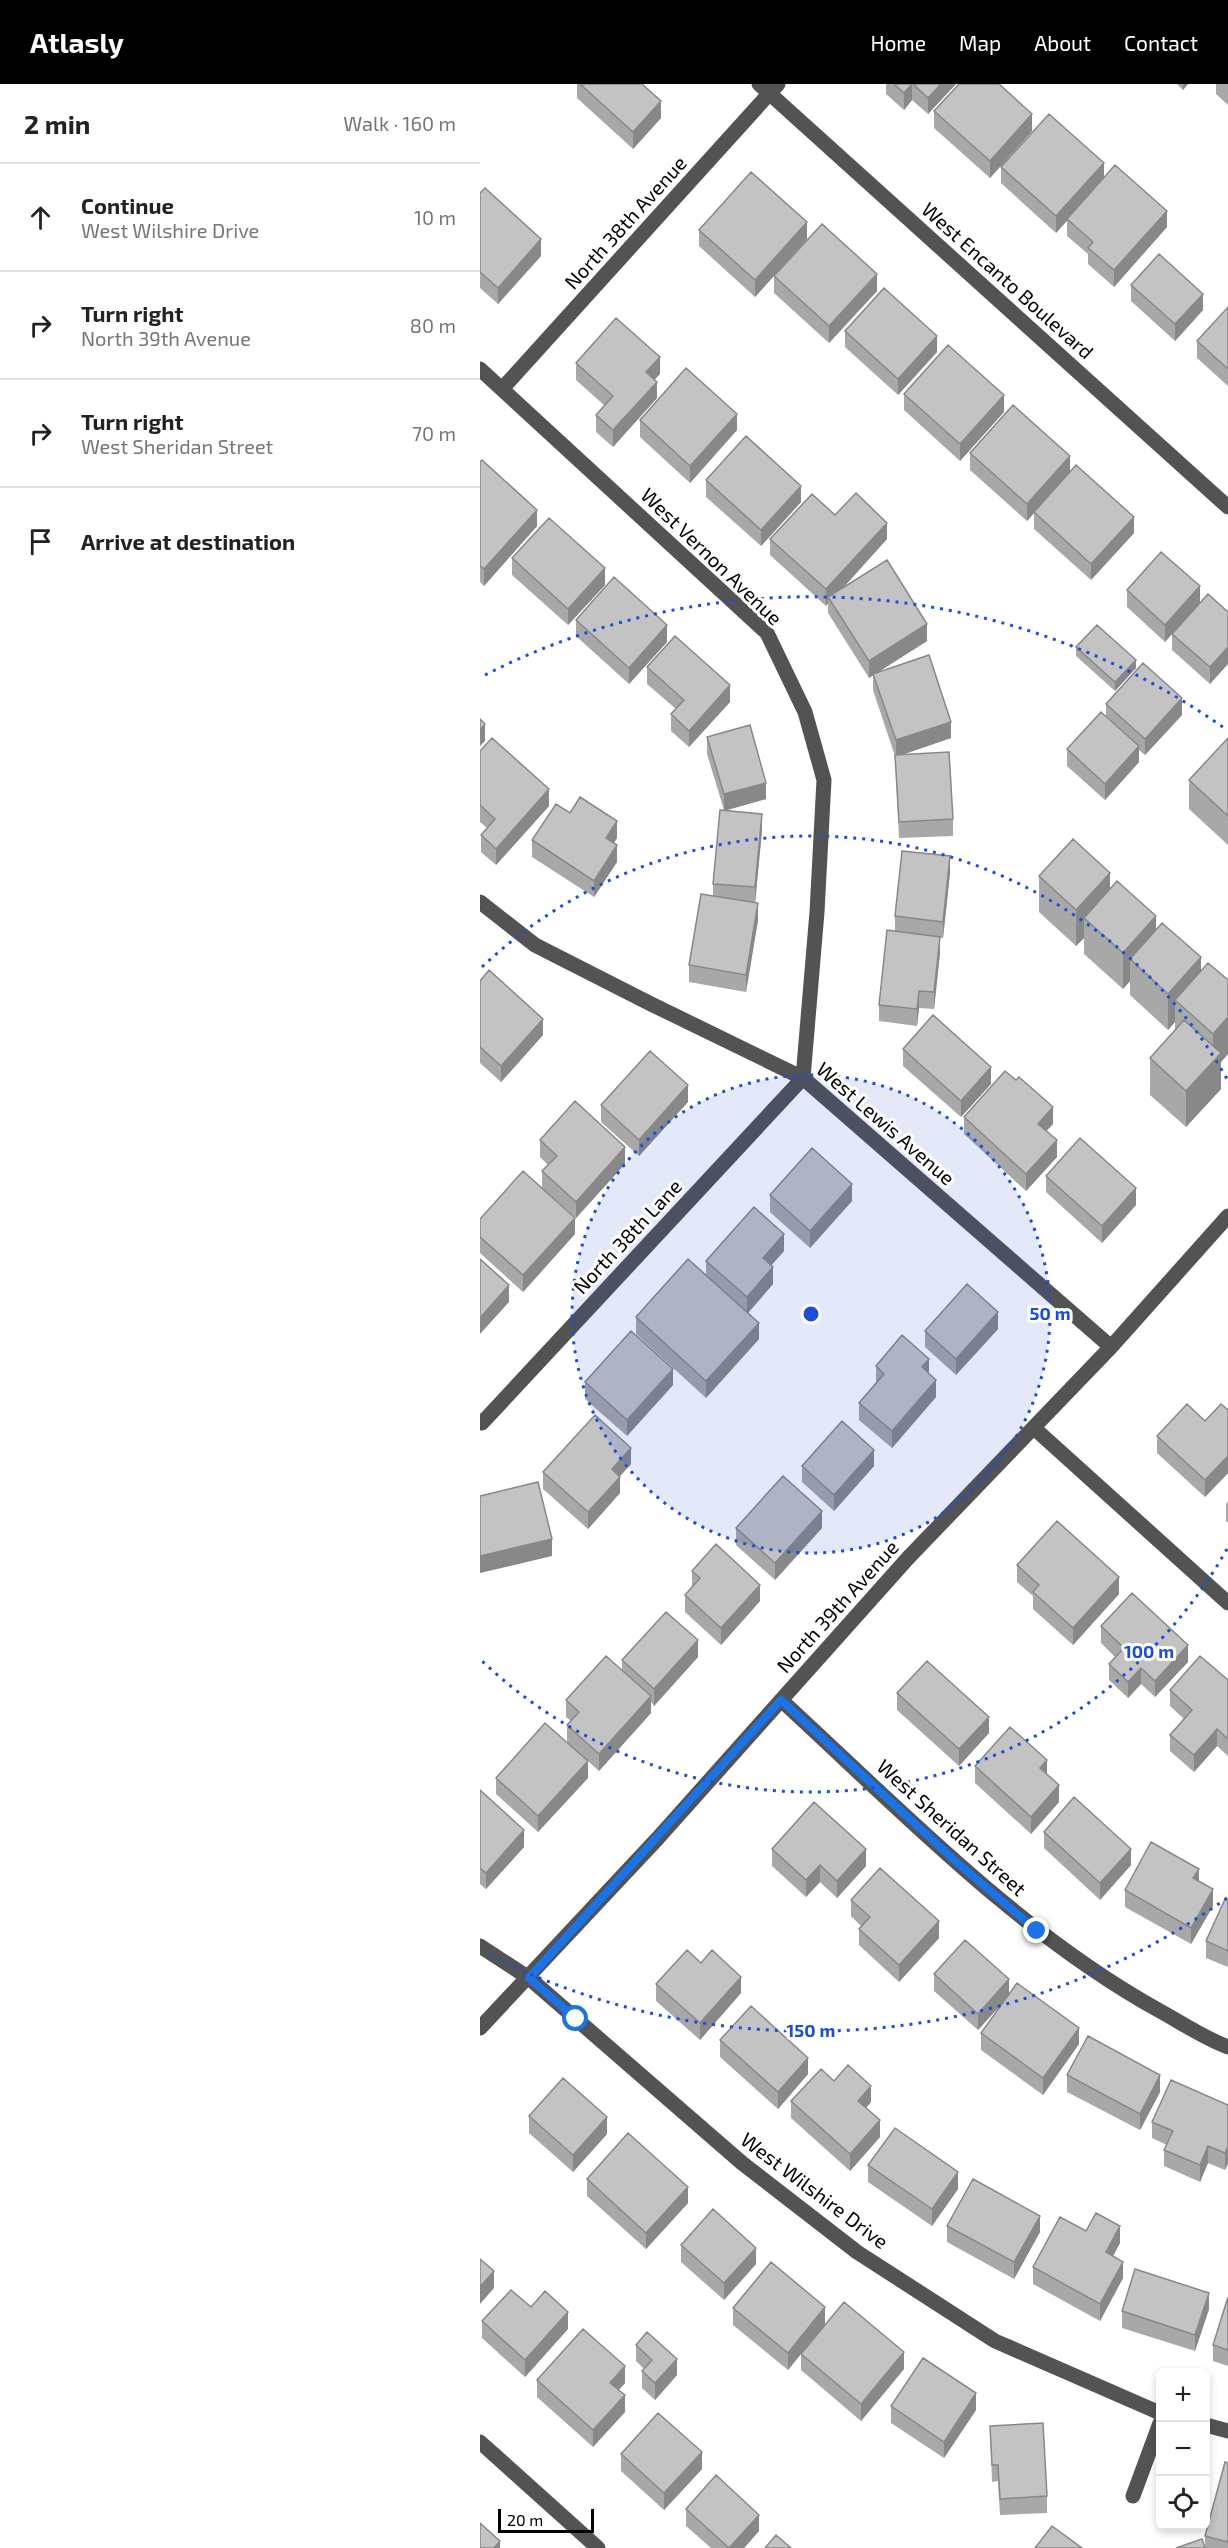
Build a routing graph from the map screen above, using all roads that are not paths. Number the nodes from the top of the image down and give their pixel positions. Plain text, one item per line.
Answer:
1 (769, 87) edge
2 (480, 369) edge
3 (502, 389) junction
4 (1228, 507) edge
5 (480, 902) edge
6 (803, 1078) junction
7 (1228, 1216) edge
8 (1111, 1347) junction
9 (481, 1422) edge
10 (1034, 1428) junction
11 (1228, 1603) edge
12 (781, 1700) junction
13 (480, 1946) edge
14 (529, 1978) junction
15 (480, 2028) edge
16 (1228, 2047) edge
17 (1156, 2411) edge
18 (1210, 2426) edge
19 (1228, 2431) edge
20 (1156, 2436) edge
21 (480, 2442) edge
22 (1133, 2496) dead end
23 (598, 2548) edge

1 - 3 street, North 38th Avenue
1 - 4 street, West Encanto Boulevard
2 - 3 street, West Vernon Avenue
3 - 6 street, West Vernon Avenue
5 - 6 street, West Lewis Avenue
6 - 8 street, West Lewis Avenue
6 - 9 street, North 38th Lane
7 - 8 street, North 39th Avenue
8 - 10 street, North 39th Avenue
10 - 11 street
10 - 12 street, North 39th Avenue
12 - 14 street, North 39th Avenue
12 - 16 street, West Sheridan Street
13 - 14 street, West Wilshire Drive
14 - 15 street, North 39th Avenue
14 - 17 street, West Wilshire Drive
18 - 19 street
20 - 22 street
21 - 23 street

